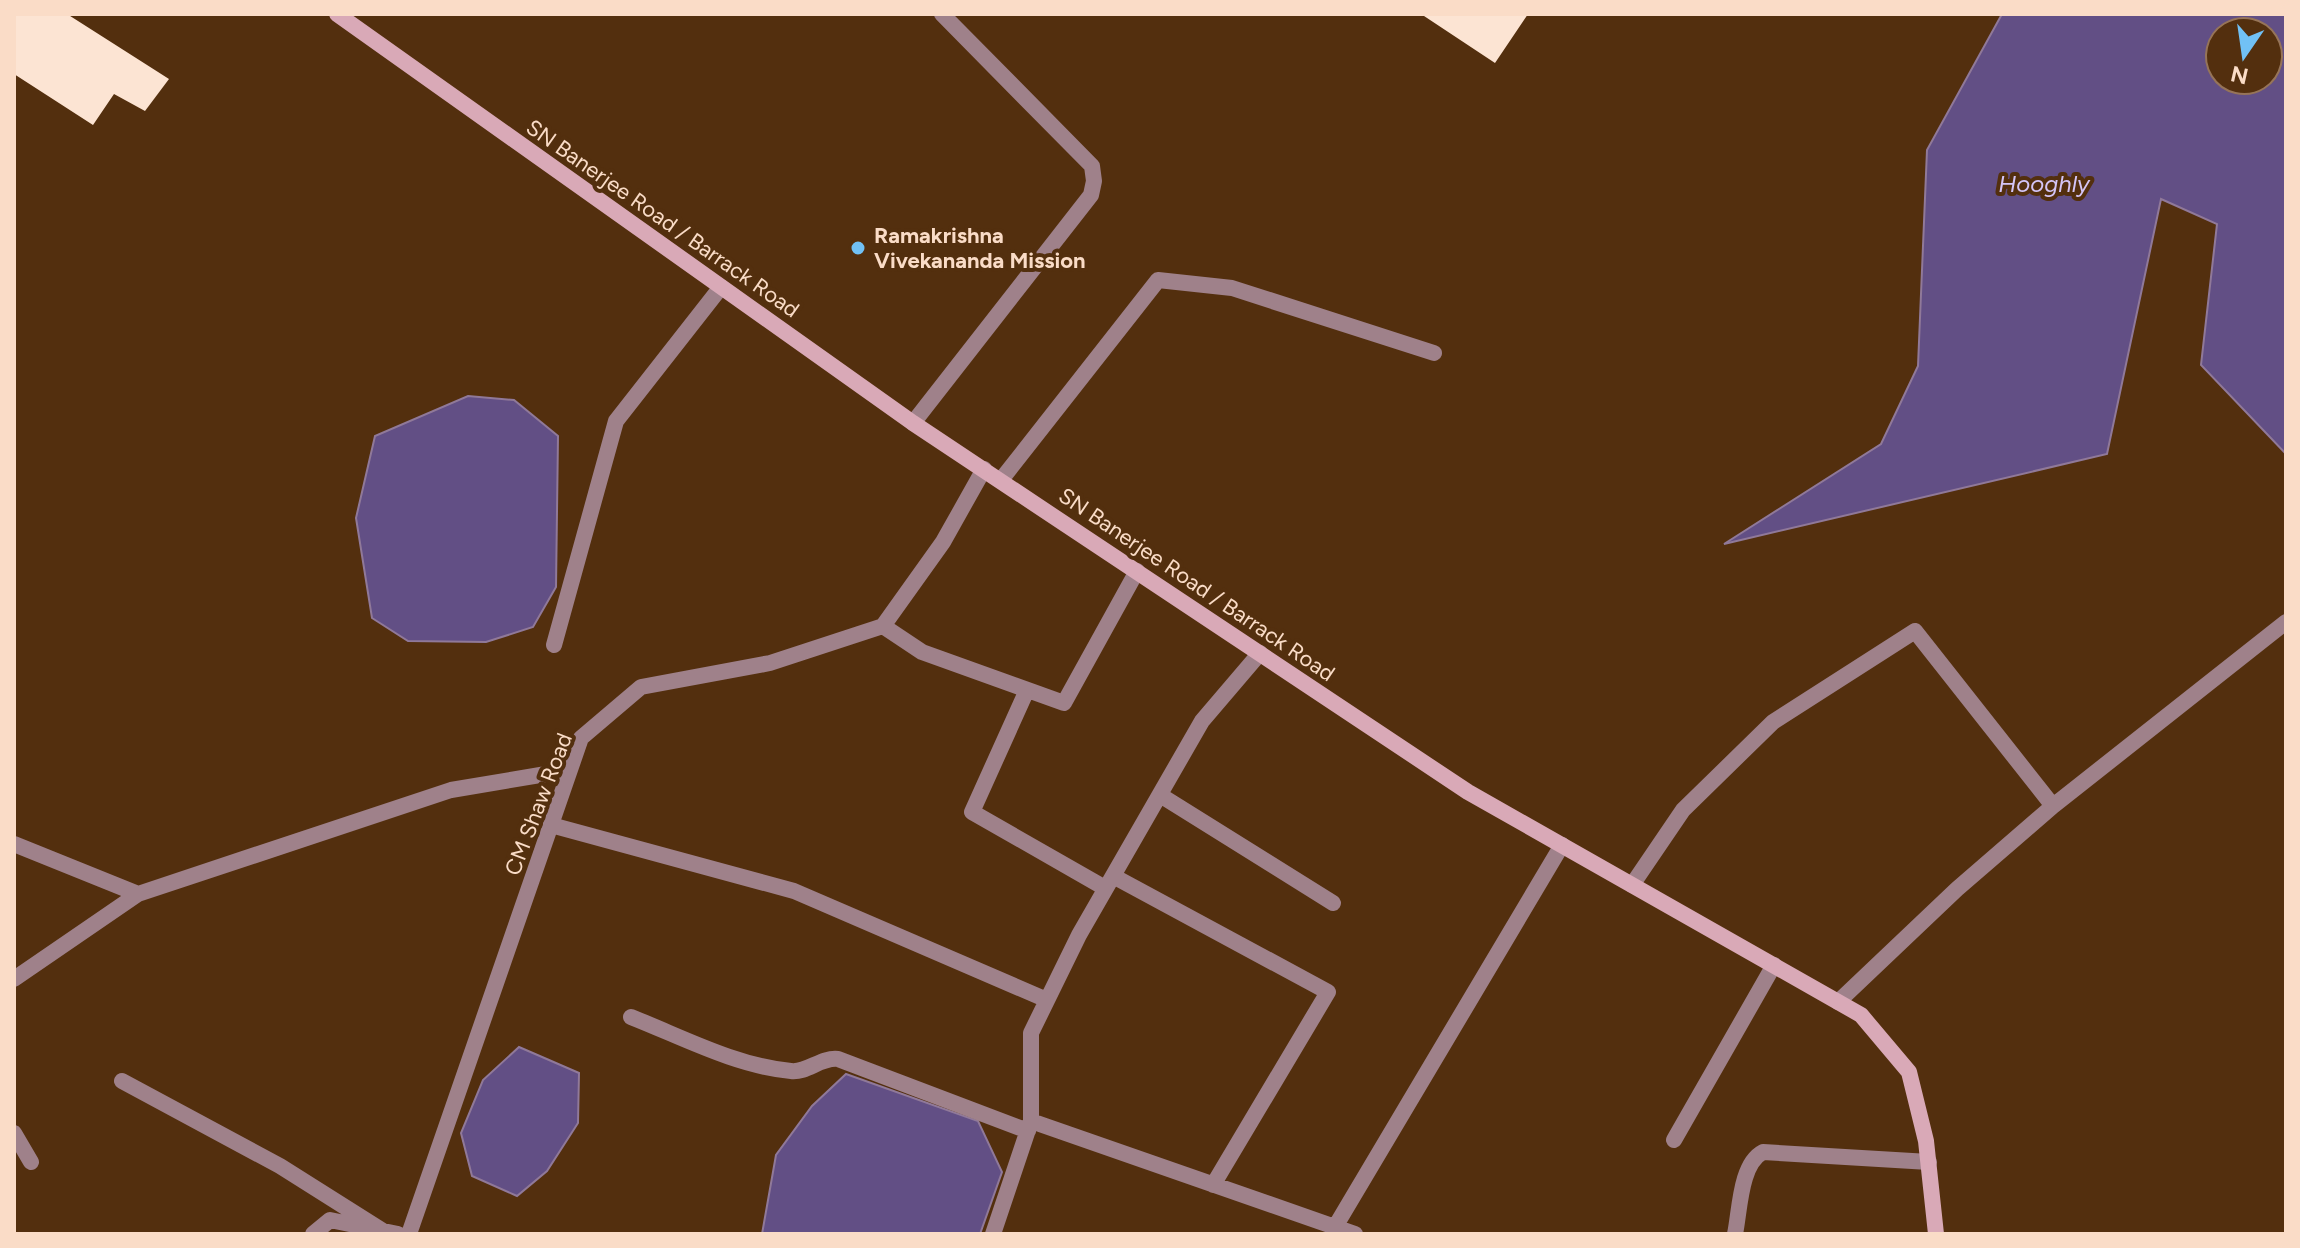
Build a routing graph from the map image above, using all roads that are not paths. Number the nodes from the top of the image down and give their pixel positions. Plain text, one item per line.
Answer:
1 (337, 14) edge
2 (942, 14) edge
3 (721, 287) junction
4 (1434, 353) dead end
5 (913, 423) junction
6 (984, 469) junction
7 (1001, 480) junction
8 (1137, 571) junction
9 (2286, 622) edge
10 (883, 626) junction
11 (554, 645) dead end
12 (1260, 653) junction
13 (1027, 690) junction
14 (570, 770) junction
15 (1160, 795) junction
16 (2053, 806) junction
17 (551, 825) junction
18 (14, 844) edge
19 (1562, 845) junction
20 (1109, 882) junction
21 (1632, 885) junction
22 (138, 894) junction
23 (1333, 903) dead end
24 (1774, 965) junction
25 (14, 979) edge
26 (1047, 1000) junction
27 (1838, 1002) junction
28 (631, 1017) dead end
29 (122, 1081) dead end
30 (1030, 1126) junction
31 (14, 1133) edge
32 (1674, 1140) dead end
33 (31, 1162) dead end
34 (1929, 1162) junction
35 (1213, 1185) junction
36 (1324, 1228) edge
37 (390, 1232) edge
38 (313, 1234) edge
39 (409, 1234) edge
40 (993, 1234) edge
41 (1355, 1234) edge
42 (1735, 1234) edge
43 (1936, 1234) edge

1 - 3 street, SN Banerjee Road / Barrack Road
2 - 5 street
3 - 5 street, SN Banerjee Road / Barrack Road
3 - 11 street
4 - 7 street
5 - 6 street, SN Banerjee Road / Barrack Road
6 - 7 street, SN Banerjee Road / Barrack Road
6 - 10 street
7 - 8 street, SN Banerjee Road / Barrack Road
8 - 12 street, SN Banerjee Road / Barrack Road
8 - 13 street
9 - 16 street
10 - 13 street
10 - 14 street, CM Shaw Road
12 - 15 street
12 - 19 street, SN Banerjee Road / Barrack Road
13 - 20 street
14 - 17 street, CM Shaw Road
14 - 22 street
15 - 20 street
15 - 23 street
16 - 21 street
16 - 27 street
17 - 26 street
17 - 39 street, CM Shaw Road
18 - 22 street
19 - 21 street, SN Banerjee Road / Barrack Road
19 - 36 street
20 - 26 street
20 - 35 street
21 - 24 street, SN Banerjee Road / Barrack Road
22 - 25 street
24 - 27 street, SN Banerjee Road / Barrack Road
24 - 32 street
26 - 30 street
27 - 34 street, SN Banerjee Road / Barrack Road
28 - 30 street
29 - 37 street
30 - 35 street
30 - 40 street
31 - 33 street
34 - 42 street
34 - 43 street, SN Banerjee Road / Barrack Road
35 - 36 street
36 - 41 street
37 - 38 street

